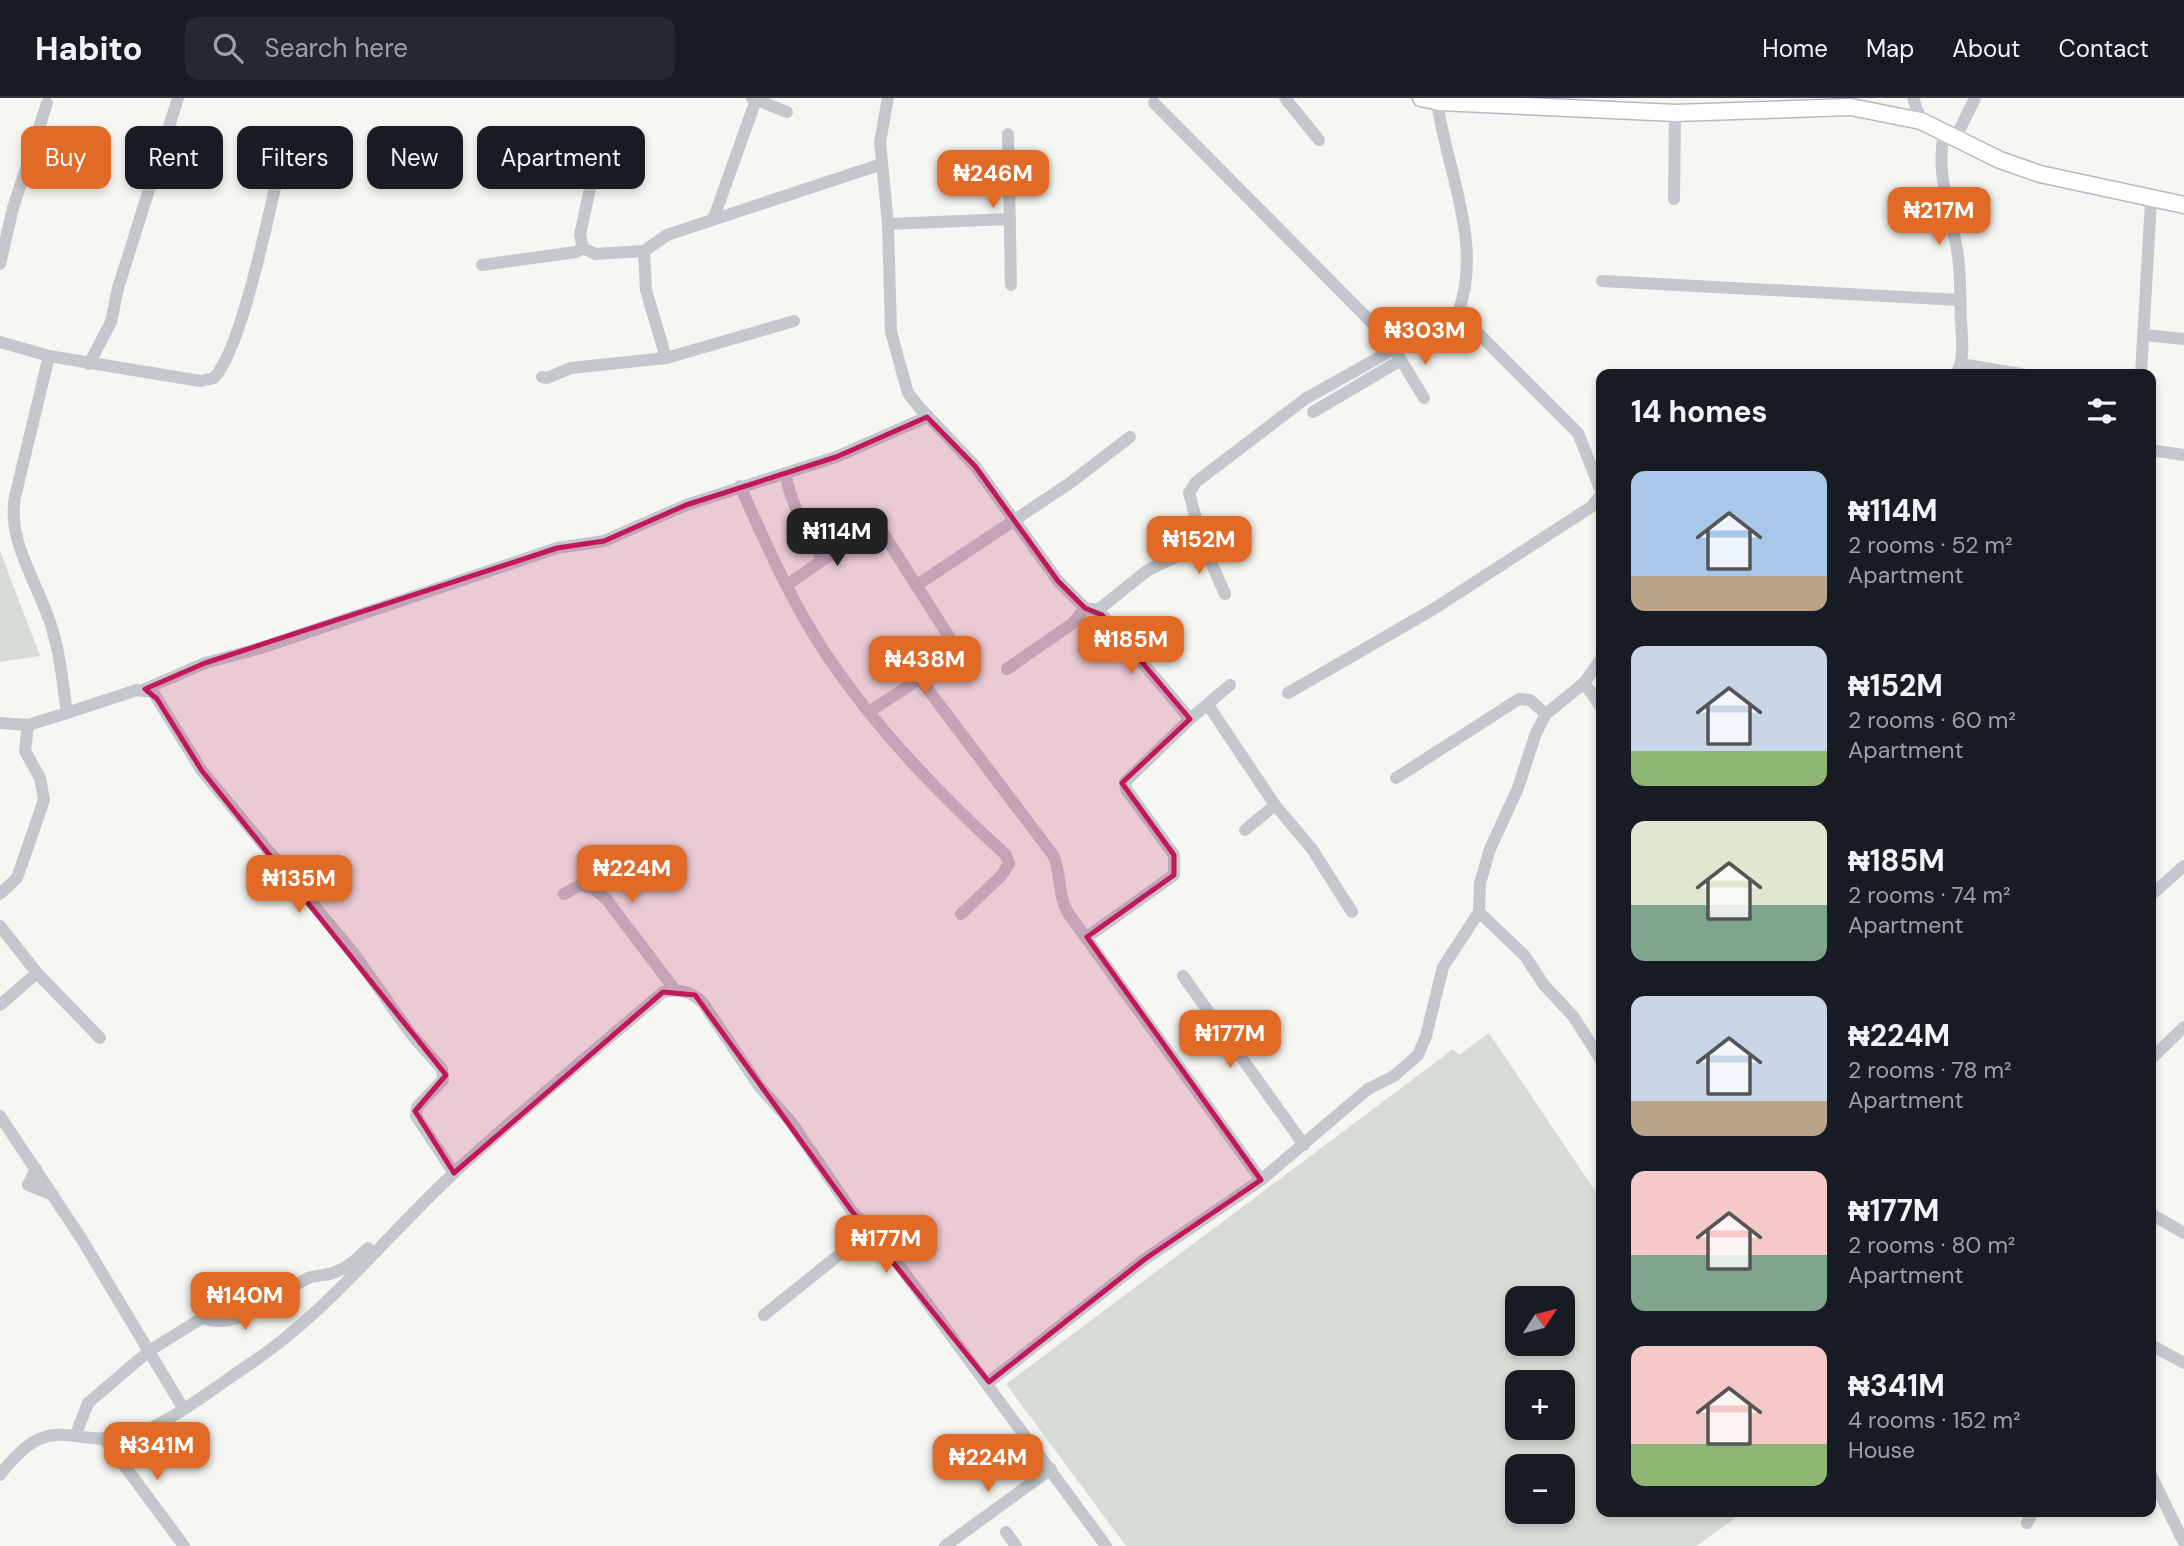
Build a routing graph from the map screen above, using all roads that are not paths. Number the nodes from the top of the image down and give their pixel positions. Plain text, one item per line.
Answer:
1 (178, 98) edge
2 (888, 98) edge
3 (1285, 98) edge
4 (1913, 98) edge
5 (1975, 98) edge
6 (754, 99) edge
7 (1429, 100) edge
8 (47, 103) dead end
9 (1154, 103) dead end
10 (1654, 105) edge
11 (787, 112) dead end
12 (1675, 113) junction
13 (1921, 121) junction
14 (1009, 134) dead end
15 (1949, 136) junction
16 (1319, 140) dead end
17 (883, 164) junction
18 (274, 189) edge
19 (587, 189) edge
20 (1674, 200) dead end
21 (2151, 201) junction
22 (2184, 205) edge
23 (713, 219) junction
24 (1010, 219) junction
25 (888, 224) junction
26 (583, 248) junction
27 (644, 251) junction
28 (0, 264) edge
29 (482, 265) dead end
30 (1602, 281) dead end
31 (1011, 285) dead end
32 (1960, 300) junction
33 (1458, 313) junction
34 (793, 321) dead end
35 (2145, 335) junction
36 (2184, 339) edge
37 (0, 342) edge
38 (1399, 354) junction
39 (49, 356) junction
40 (666, 358) junction
41 (89, 364) junction
42 (1959, 369) edge
43 (2142, 369) edge
44 (542, 377) dead end
45 (1424, 398) dead end
46 (1314, 412) dead end
47 (927, 417) junction
48 (1130, 437) dead end
49 (2156, 451) edge
50 (2184, 456) edge
51 (785, 473) junction
52 (1596, 480) edge
53 (740, 486) junction
54 (1596, 500) edge
55 (1014, 520) junction
56 (1203, 544) junction
57 (822, 558) junction
58 (787, 585) junction
59 (916, 585) junction
60 (1225, 594) dead end
61 (1092, 609) junction
62 (1596, 666) edge
63 (1007, 669) dead end
64 (920, 679) junction
65 (1584, 683) junction
66 (1230, 685) dead end
67 (145, 689) junction
68 (1288, 693) dead end
69 (1596, 700) edge
70 (1208, 705) junction
71 (869, 712) junction
72 (67, 713) junction
73 (1546, 714) junction
74 (1190, 719) junction
75 (0, 723) edge
76 (28, 725) junction
77 (1396, 778) dead end
78 (1275, 805) junction
79 (1245, 830) dead end
80 (2184, 866) edge
81 (2156, 891) edge
82 (0, 894) edge
83 (564, 894) dead end
84 (1352, 912) dead end
85 (1479, 912) junction
86 (961, 914) dead end
87 (0, 926) edge
88 (1087, 937) junction
89 (37, 973) junction
90 (1183, 976) dead end
91 (675, 990) junction
92 (0, 1005) edge
93 (2184, 1027) edge
94 (100, 1038) dead end
95 (1596, 1040) edge
96 (2156, 1054) edge
97 (0, 1116) edge
98 (1304, 1145) junction
99 (454, 1173) junction
100 (1261, 1180) junction
101 (2156, 1217) edge
102 (406, 1221) junction
103 (870, 1230) junction
104 (2184, 1233) edge
105 (764, 1315) dead end
106 (2156, 1348) edge
107 (149, 1351) junction
108 (2184, 1363) edge
109 (989, 1382) junction
110 (183, 1408) junction
111 (76, 1434) junction
112 (104, 1438) junction
113 (1051, 1469) junction
114 (0, 1475) edge
115 (2156, 1485) edge
116 (1006, 1532) dead end
117 (2184, 1543) edge
118 (184, 1546) edge
119 (945, 1546) edge
120 (1016, 1546) edge
121 (1106, 1546) edge

1 - 41 street
2 - 17 street
3 - 16 street
4 - 13 street
5 - 15 street
6 - 11 street
6 - 23 street
7 - 10 street
7 - 33 street
8 - 28 street
9 - 38 street
10 - 12 street
12 - 13 street
12 - 20 street
13 - 15 street
14 - 24 street
15 - 21 street
15 - 32 street
17 - 23 street
17 - 25 street
18 - 41 street
19 - 26 street
21 - 22 street
21 - 35 street
23 - 27 street
24 - 25 street
24 - 31 street
25 - 47 street
26 - 27 street
26 - 29 street
27 - 40 street
30 - 32 street
32 - 42 street
33 - 38 street
33 - 52 street
34 - 40 street
35 - 36 street
35 - 43 street
37 - 39 street
38 - 45 street
38 - 46 street
38 - 56 street
39 - 41 street
39 - 72 street
40 - 44 street
47 - 51 street
47 - 55 street
48 - 55 street
49 - 50 street
51 - 53 street
51 - 57 street
53 - 58 street
53 - 67 street
54 - 68 street
55 - 59 street
55 - 61 street
56 - 60 street
56 - 61 street
57 - 58 street
57 - 59 street
58 - 71 street
59 - 64 street
61 - 63 street
61 - 74 street
62 - 65 street
64 - 71 street
64 - 88 street
65 - 69 street
65 - 73 street
66 - 70 street
67 - 72 street
67 - 99 street
70 - 74 street
70 - 78 street
71 - 86 street
72 - 76 street
73 - 77 street
73 - 85 street
74 - 88 street
75 - 76 street
76 - 82 street
78 - 79 street
78 - 84 street
80 - 81 street
83 - 91 street
85 - 95 street
85 - 98 street
87 - 89 street
88 - 100 street
89 - 92 street
89 - 94 street
90 - 98 street
91 - 99 street
91 - 103 street
93 - 96 street
97 - 107 street
98 - 100 street
99 - 102 street
100 - 109 street
101 - 104 street
102 - 107 street
102 - 110 street
103 - 105 street
103 - 109 street
106 - 108 street
107 - 110 street
107 - 111 street
109 - 113 street
110 - 112 street
111 - 112 street
111 - 114 street
112 - 118 street
113 - 119 street
113 - 121 street
115 - 117 street
116 - 120 street

